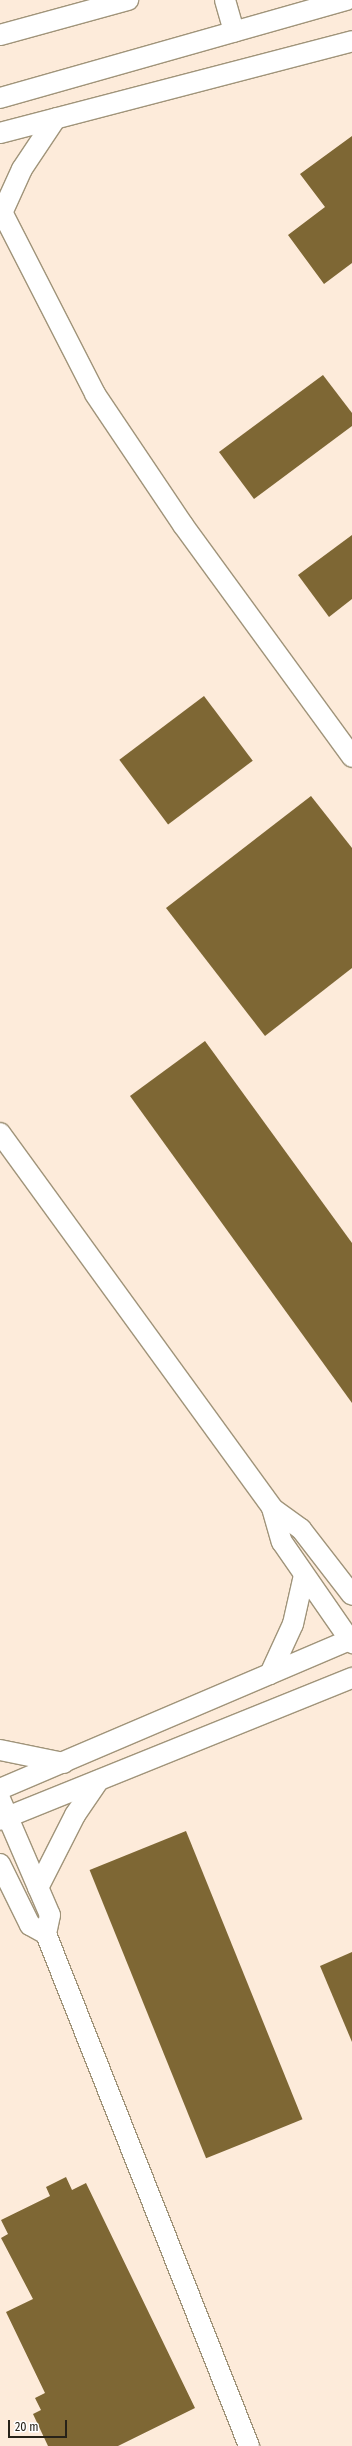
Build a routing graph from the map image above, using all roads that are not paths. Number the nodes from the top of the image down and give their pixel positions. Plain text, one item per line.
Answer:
1 (128, 0) edge
2 (225, 0) edge
3 (347, 0) edge
4 (234, 32) junction
5 (0, 35) edge
6 (352, 41) edge
7 (0, 98) edge
8 (56, 118) junction
9 (0, 133) edge
10 (1, 210) edge
11 (352, 757) edge
12 (0, 1133) edge
13 (272, 1508) junction
14 (304, 1574) junction
15 (348, 1587) edge
16 (351, 1641) edge
17 (270, 1674) junction
18 (352, 1678) edge
19 (0, 1750) edge
20 (66, 1764) junction
21 (99, 1780) junction
22 (0, 1789) edge
23 (3, 1812) edge
24 (0, 1864) edge
25 (7, 1888) edge
26 (38, 1888) junction
27 (46, 1934) junction
28 (250, 2446) edge

1 - 5 street
2 - 4 street
3 - 4 street
4 - 7 street
6 - 8 street
8 - 9 street
8 - 10 street
10 - 11 street
12 - 13 street
13 - 14 street
13 - 15 street
14 - 16 street
14 - 17 street
16 - 17 street
17 - 20 street
18 - 21 street
19 - 20 street
20 - 22 street
21 - 23 street
21 - 26 street
23 - 26 street
24 - 25 street
25 - 27 street
26 - 27 street
27 - 28 street

